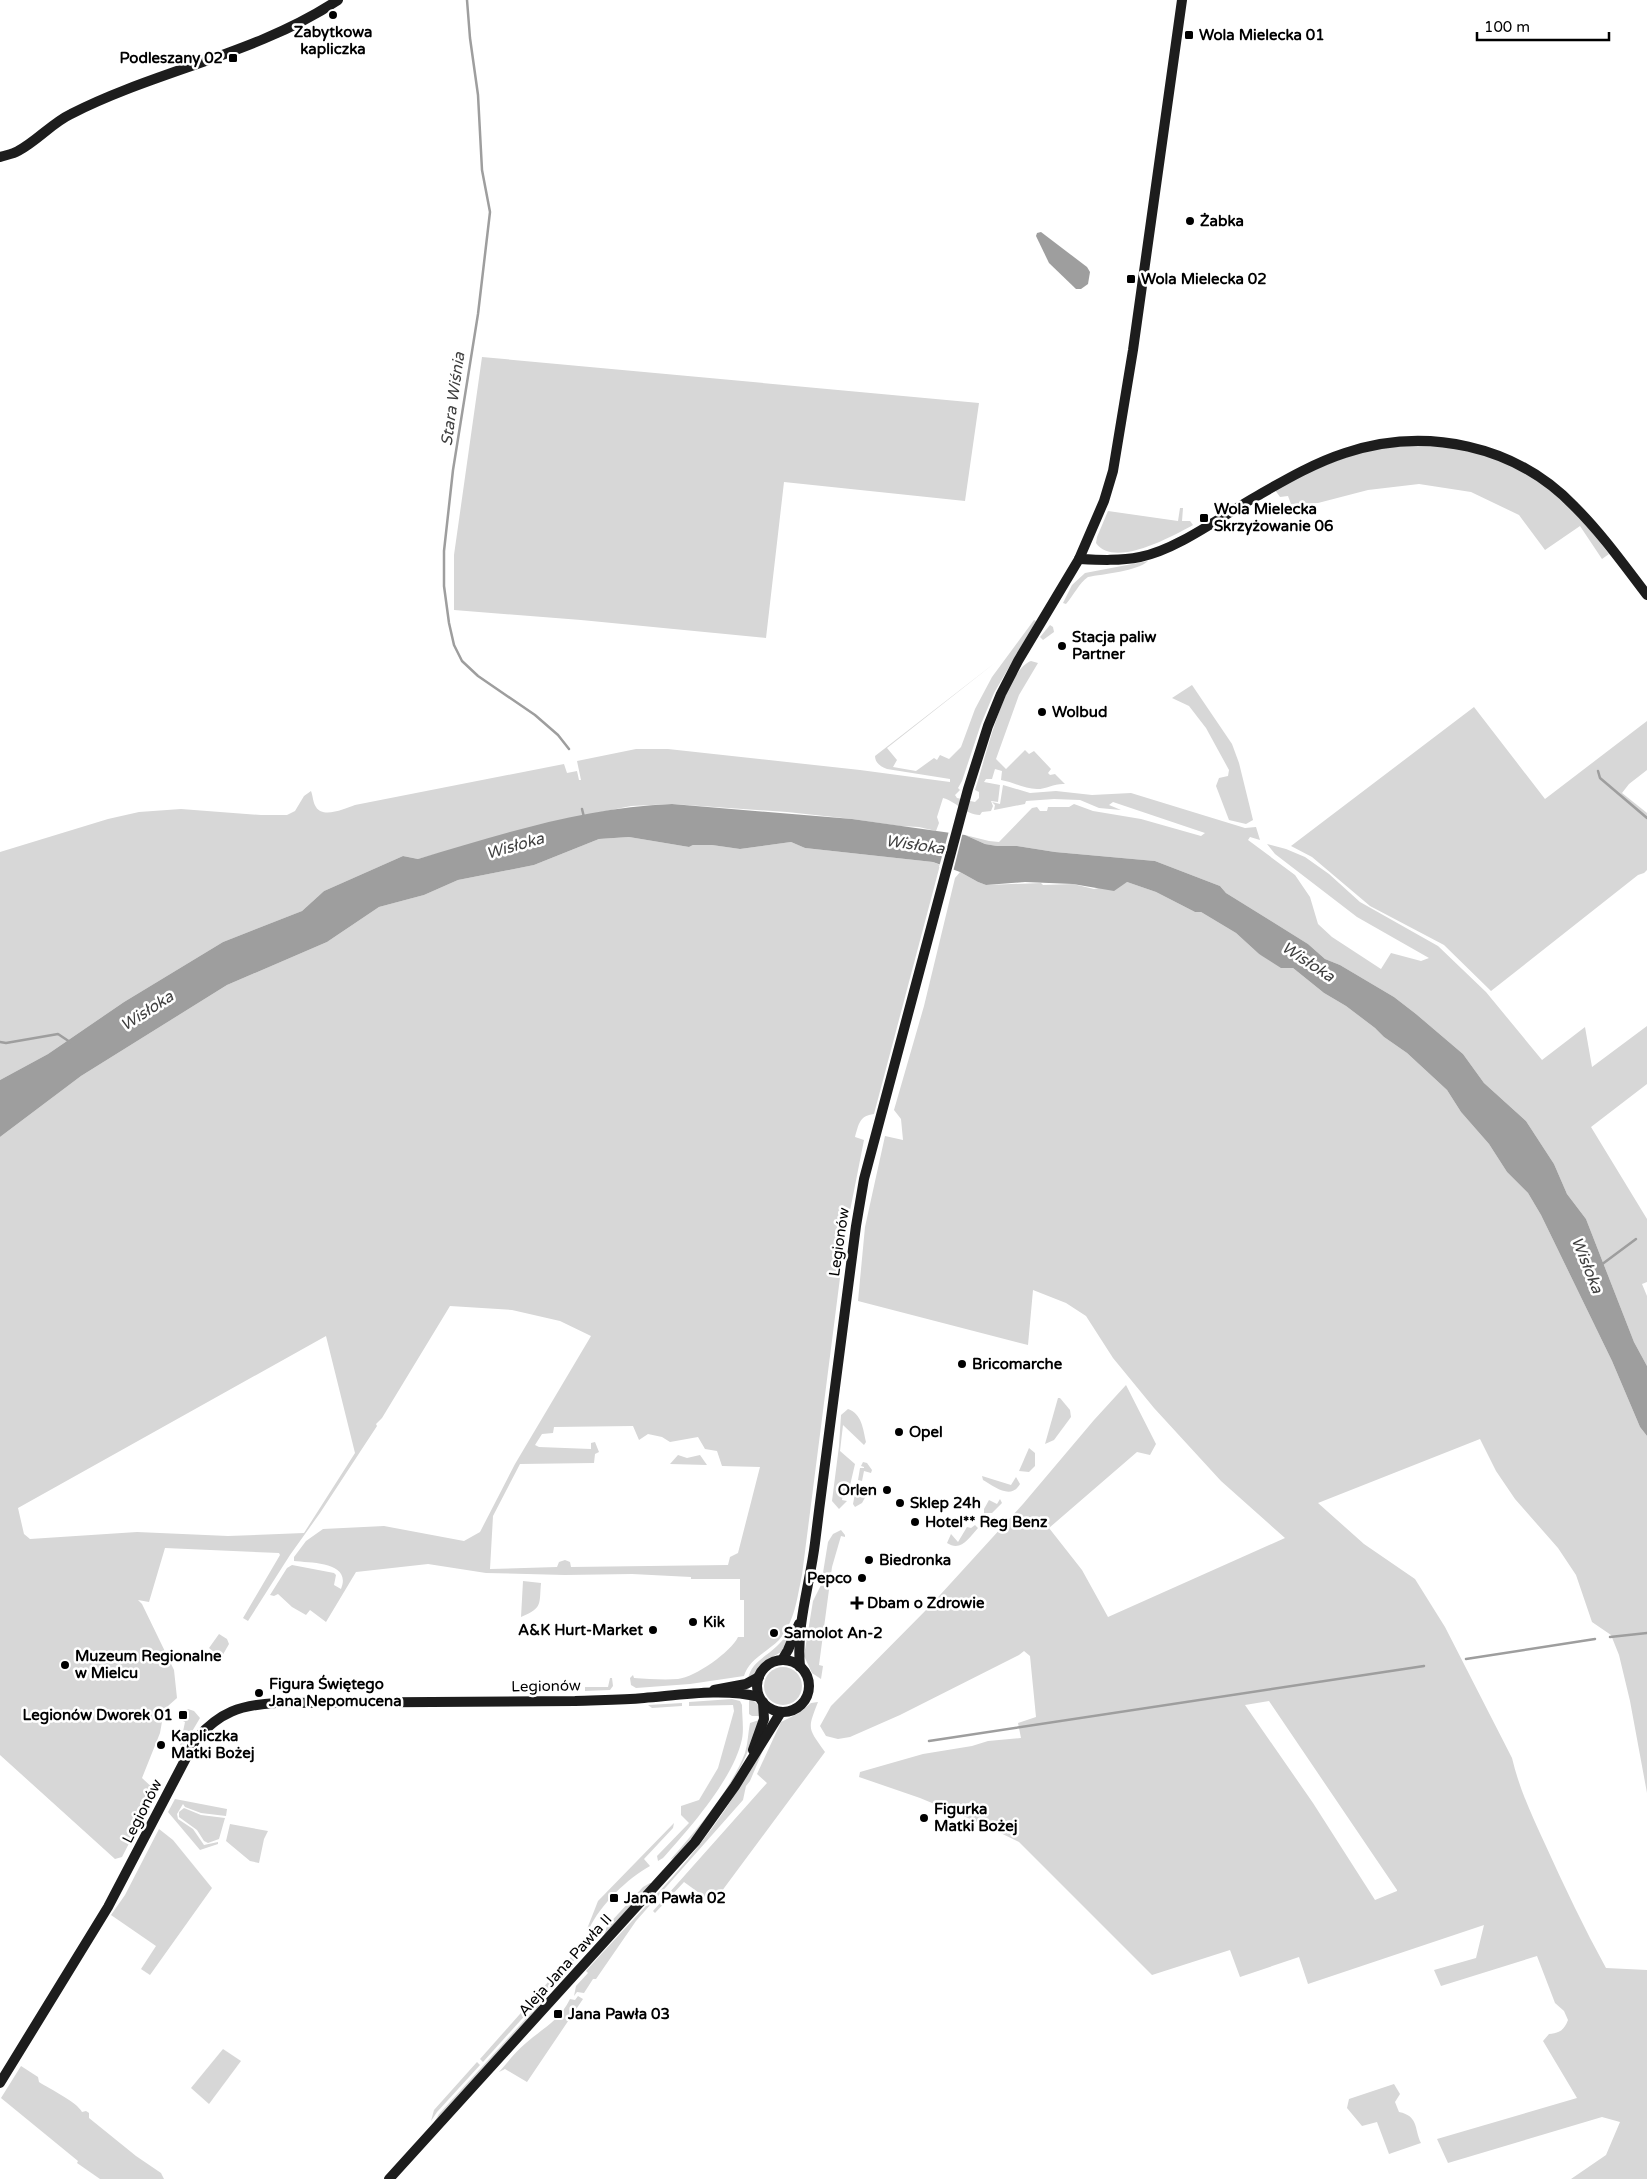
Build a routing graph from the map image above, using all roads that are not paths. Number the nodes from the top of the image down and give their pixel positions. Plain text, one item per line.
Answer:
1 (338, 0) edge
2 (1182, 0) edge
3 (0, 157) edge
4 (1079, 559) junction
5 (1647, 595) edge
6 (802, 1616) junction
7 (782, 1660) junction
8 (800, 1667) junction
9 (759, 1677) junction
10 (704, 1692) junction
11 (761, 1700) junction
12 (782, 1712) junction
13 (750, 1760) junction
14 (0, 2083) edge
15 (389, 2179) edge

1 - 3 street
2 - 4 street, Legionów
4 - 5 street
4 - 6 street, Legionów
6 - 7 street, Legionów
6 - 8 street, Legionów
7 - 8 street
7 - 9 street
8 - 12 street
9 - 10 street, Legionów
9 - 11 street
10 - 11 street, Legionów
10 - 14 street, Legionów
11 - 12 street
11 - 13 street, Aleja Jana Pawła II
12 - 13 street, Aleja Jana Pawła II
13 - 15 street, Aleja Jana Pawła II

